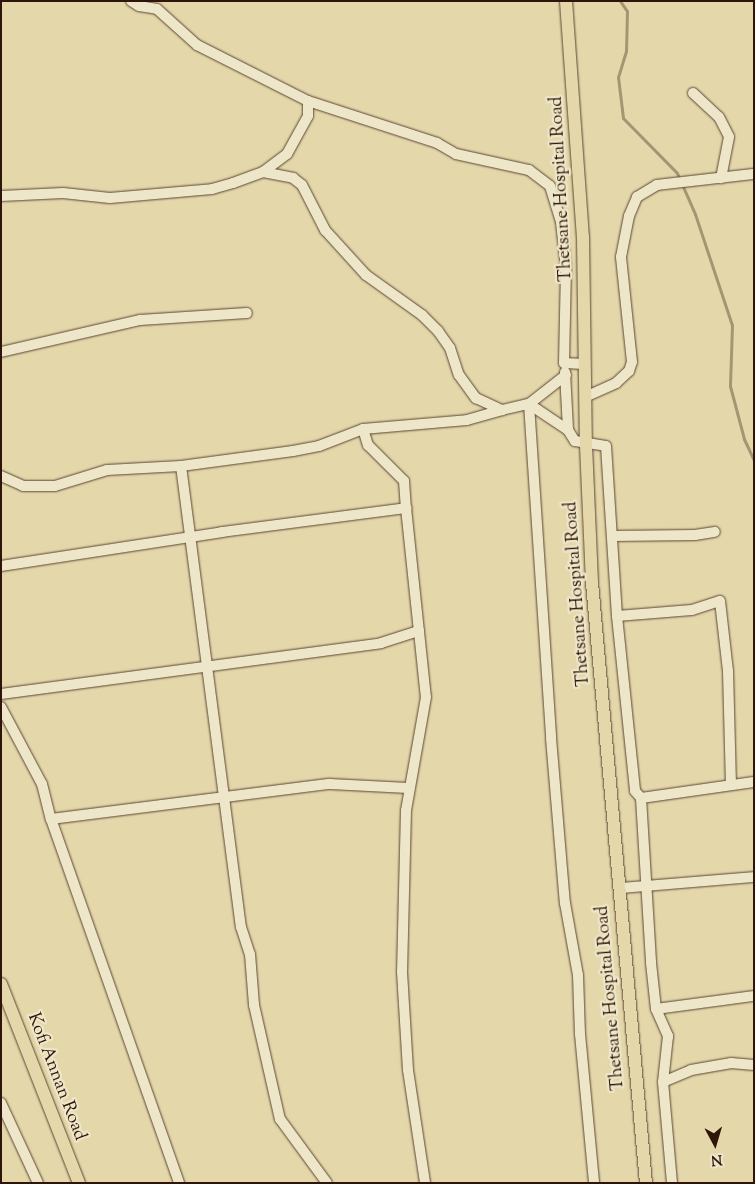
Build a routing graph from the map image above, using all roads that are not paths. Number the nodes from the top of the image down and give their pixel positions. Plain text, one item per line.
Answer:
1 (131, 1) edge
2 (566, 1) edge
3 (693, 93) dead end
4 (308, 101) junction
5 (263, 172) junction
6 (754, 174) edge
7 (722, 178) junction
8 (1, 196) edge
9 (248, 313) dead end
10 (1, 352) edge
11 (564, 363) junction
12 (584, 364) junction
13 (566, 375) junction
14 (585, 397) junction
15 (529, 404) junction
16 (502, 410) junction
17 (363, 429) junction
18 (568, 430) junction
19 (586, 445) junction
20 (181, 466) junction
21 (1, 476) edge
22 (406, 508) junction
23 (716, 532) dead end
24 (614, 536) junction
25 (189, 537) junction
26 (1, 566) edge
27 (616, 616) junction
28 (419, 631) junction
29 (207, 666) junction
30 (1, 694) edge
31 (1, 707) edge
32 (754, 782) edge
33 (732, 785) junction
34 (408, 788) junction
35 (225, 797) junction
36 (641, 798) junction
37 (51, 819) junction
38 (754, 877) edge
39 (646, 887) junction
40 (620, 888) junction
41 (1, 984) edge
42 (754, 996) edge
43 (656, 1009) junction
44 (754, 1065) edge
45 (663, 1082) junction
46 (1, 1103) edge
47 (38, 1183) edge
48 (79, 1183) edge
49 (179, 1183) edge
50 (326, 1183) edge
51 (425, 1183) edge
52 (594, 1183) edge
53 (646, 1183) edge
54 (672, 1183) edge

1 - 4 street
2 - 12 main road, Thetsane Hospital Road
3 - 7 street
4 - 5 street
4 - 11 street
5 - 8 street
5 - 16 street
6 - 7 street
7 - 14 street
9 - 10 street
11 - 12 street
11 - 13 street
12 - 14 main road, Thetsane Hospital Road
13 - 15 street
13 - 18 street
14 - 19 main road, Thetsane Hospital Road
15 - 16 street
15 - 18 street
15 - 52 street
16 - 17 street
17 - 20 street
17 - 22 street
18 - 19 street
19 - 24 street
19 - 40 main road, Thetsane Hospital Road
20 - 21 street
20 - 25 street
22 - 25 street
22 - 28 street
23 - 24 street
24 - 27 street
25 - 26 street
25 - 29 street
27 - 33 street
27 - 36 street
28 - 29 street
28 - 34 street
29 - 30 street
29 - 35 street
31 - 37 street
32 - 33 street
33 - 36 street
34 - 35 street
34 - 51 street
35 - 37 street
35 - 50 street
36 - 39 street
37 - 49 street
38 - 39 street
39 - 40 street
39 - 43 street
40 - 53 main road, Thetsane Hospital Road
41 - 48 main road, Kofi Annan Road
42 - 43 street
43 - 45 street
44 - 45 street
45 - 54 street
46 - 47 street

